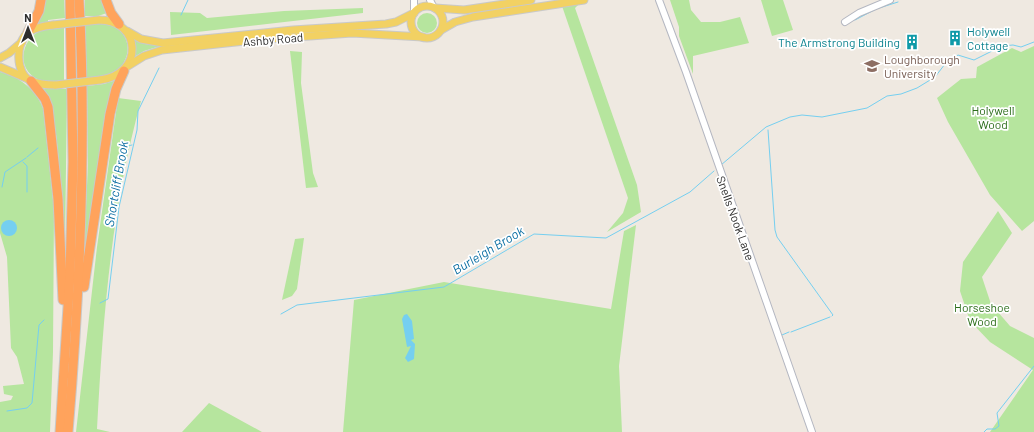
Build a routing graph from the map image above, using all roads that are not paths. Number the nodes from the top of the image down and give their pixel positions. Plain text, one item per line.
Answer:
1 (41, 0) edge
2 (70, 0) edge
3 (79, 0) edge
4 (106, 0) edge
5 (414, 0) edge
6 (430, 0) edge
7 (531, 0) edge
8 (584, 0) edge
9 (655, 0) edge
10 (890, 0) edge
11 (661, 1) edge
12 (434, 8) junction
13 (414, 13) junction
14 (667, 21) junction
15 (845, 22) dead end
16 (119, 24) junction
17 (441, 30) junction
18 (127, 31) junction
19 (28, 32) junction
20 (423, 38) junction
21 (22, 42) junction
22 (0, 58) edge
23 (0, 67) edge
24 (126, 68) junction
25 (29, 80) junction
26 (64, 347) junction
27 (74, 364) junction
28 (60, 432) edge
29 (68, 432) edge
30 (812, 432) edge

1 - 19 highway
2 - 26 highway
3 - 27 highway
4 - 16 highway
5 - 13 street
6 - 12 street
7 - 12 main road
8 - 17 main road
9 - 14 street
10 - 15 street
11 - 14 street, Snells Nook Lane
12 - 13 main road
12 - 17 main road
13 - 18 main road, Ashby Road
13 - 20 main road
14 - 30 street, Snells Nook Lane
16 - 18 main road, Ashby Road
16 - 19 main road, bridge
17 - 20 main road
18 - 24 main road
19 - 21 main road
20 - 24 main road, Ashby Road
21 - 22 main road
21 - 25 main road
23 - 25 main road, Ashby Road
24 - 25 main road, Ashby Road, bridge
24 - 27 highway
25 - 26 highway
26 - 28 highway
27 - 29 highway

